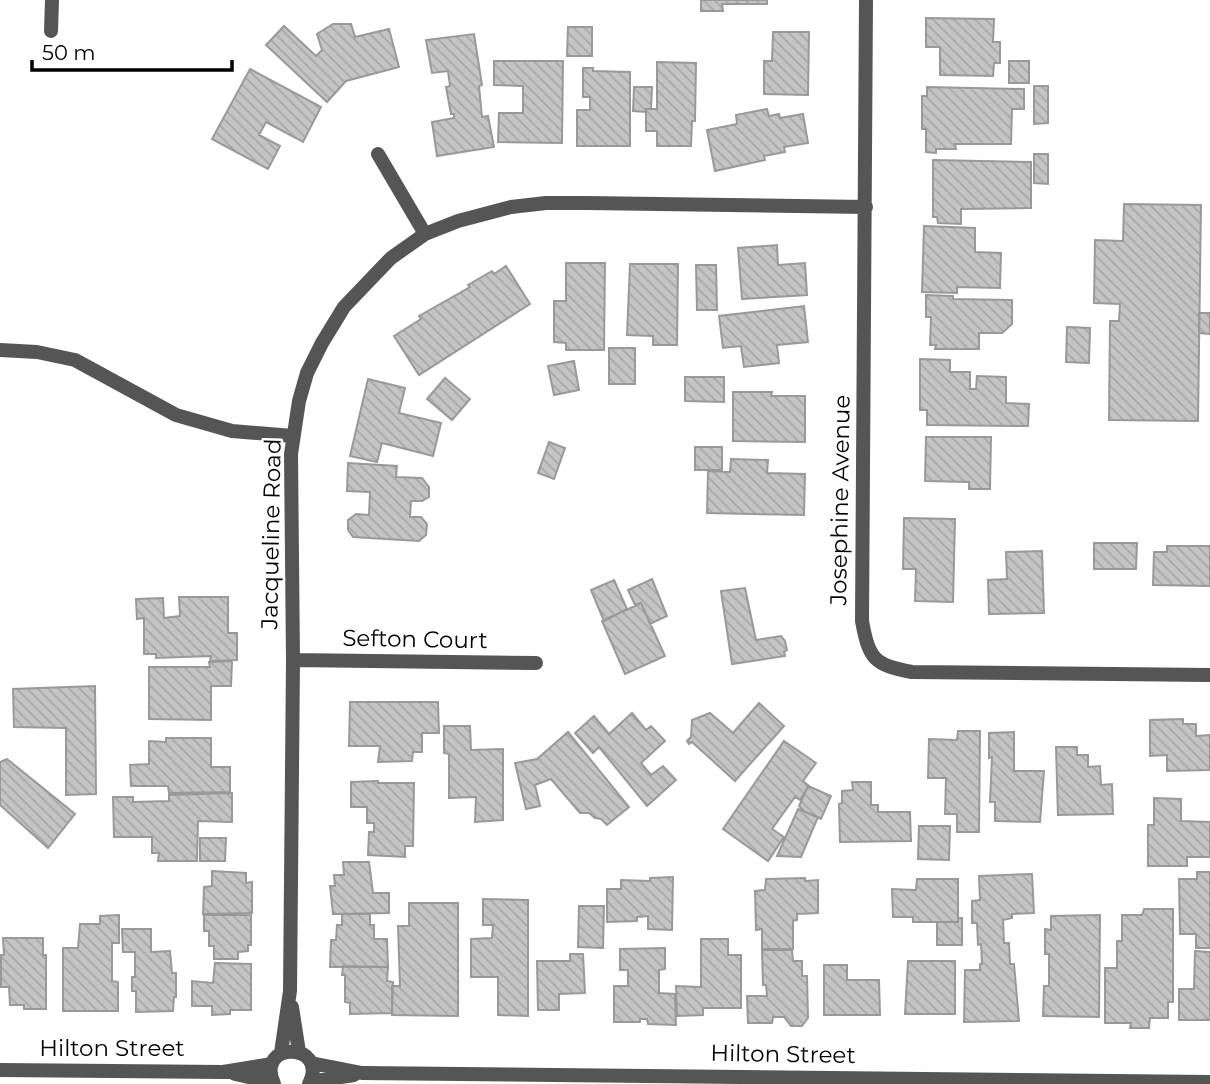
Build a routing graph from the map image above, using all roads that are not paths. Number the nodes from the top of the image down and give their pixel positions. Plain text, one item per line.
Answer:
1 (52, 0) edge
2 (866, 0) edge
3 (51, 31) dead end
4 (378, 154) dead end
5 (866, 207) junction
6 (425, 234) junction
7 (0, 350) edge
8 (293, 436) junction
9 (293, 660) junction
10 (536, 663) dead end
11 (1210, 675) edge
12 (290, 991) junction
13 (299, 1052) junction
14 (276, 1058) junction
15 (311, 1063) junction
16 (0, 1070) edge
17 (223, 1072) junction
18 (362, 1073) junction
19 (1208, 1081) edge
20 (273, 1083) edge
21 (309, 1083) edge

1 - 3 street
2 - 5 street, Josephine Avenue
4 - 6 street
5 - 6 street, Jacqueline Road
5 - 11 street, Josephine Avenue
6 - 8 street, Jacqueline Road
7 - 8 street
8 - 9 street, Jacqueline Road
9 - 10 street, Sefton Court
9 - 12 street, Jacqueline Road
12 - 13 street, Jacqueline Road
12 - 14 street, Jacqueline Road
13 - 14 street, Hilton Street
13 - 15 street
14 - 17 street, Hilton Street
14 - 20 street, Jacqueline Road
15 - 18 street, Hilton Street
15 - 21 street
16 - 17 street, Hilton Street
17 - 20 street, Hilton Street
18 - 19 street, Hilton Street
18 - 21 street, Hilton Street

